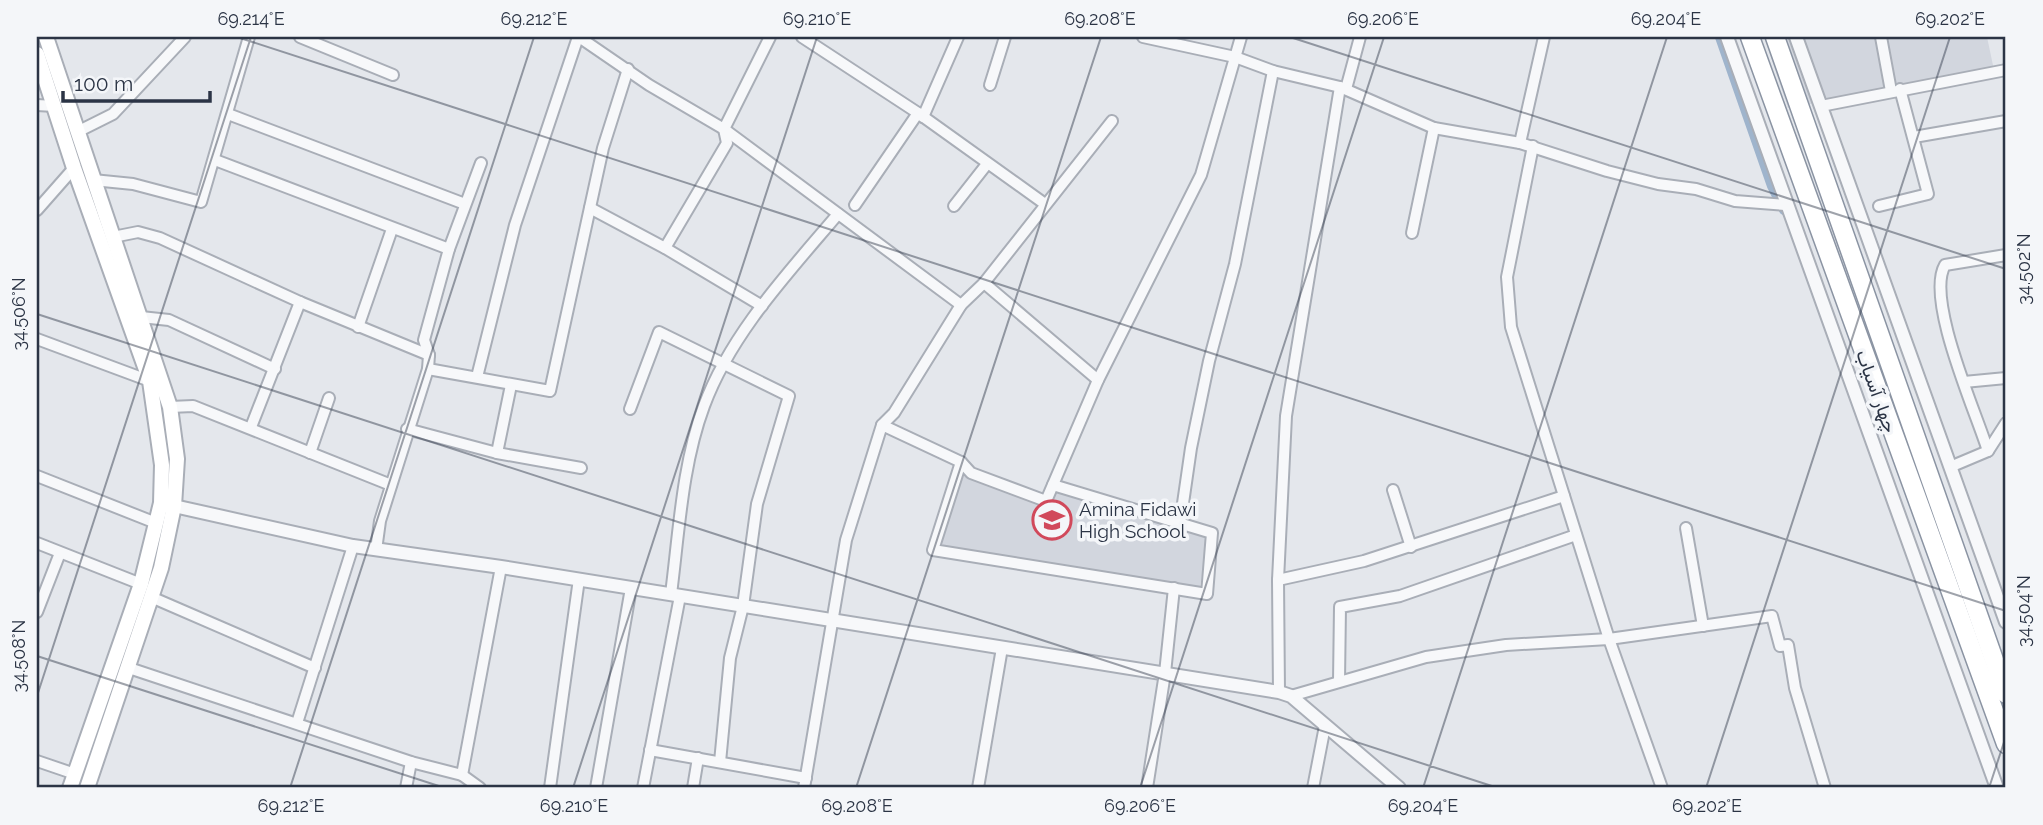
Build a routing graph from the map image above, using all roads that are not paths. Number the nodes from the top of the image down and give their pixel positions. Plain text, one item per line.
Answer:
1 (46, 37) edge
2 (186, 37) edge
3 (249, 37) edge
4 (300, 37) edge
5 (579, 37) edge
6 (770, 37) edge
7 (802, 37) edge
8 (958, 37) edge
9 (1005, 37) edge
10 (1143, 37) edge
11 (1241, 37) edge
12 (1360, 37) edge
13 (1544, 37) edge
14 (1727, 37) edge
15 (1750, 37) edge
16 (1774, 37) edge
17 (1796, 37) edge
18 (1881, 37) edge
19 (37, 54) edge
20 (1236, 57) junction
21 (628, 69) junction
22 (2006, 70) edge
23 (1273, 71) junction
24 (393, 75) dead end
25 (990, 85) dead end
26 (1343, 88) junction
27 (1896, 90) junction
28 (37, 105) edge
29 (54, 106) junction
30 (1821, 106) junction
31 (228, 114) junction
32 (921, 115) junction
33 (1112, 121) dead end
34 (2006, 121) edge
35 (1434, 128) junction
36 (724, 129) junction
37 (77, 132) junction
38 (1914, 137) junction
39 (1520, 143) junction
40 (1533, 146) junction
41 (215, 160) junction
42 (481, 163) dead end
43 (987, 164) junction
44 (74, 168) junction
45 (93, 180) junction
46 (465, 204) junction
47 (1045, 204) junction
48 (855, 205) dead end
49 (1786, 205) junction
50 (954, 206) dead end
51 (1880, 206) dead end
52 (590, 208) junction
53 (37, 210) edge
54 (838, 214) junction
55 (392, 229) junction
56 (1412, 233) dead end
57 (113, 237) junction
58 (665, 248) junction
59 (449, 249) junction
60 (2006, 255) edge
61 (1853, 266) junction
62 (1835, 271) junction
63 (984, 282) junction
64 (300, 302) junction
65 (961, 304) junction
66 (762, 306) junction
67 (141, 317) junction
68 (358, 327) junction
69 (37, 339) edge
70 (429, 355) junction
71 (725, 365) junction
72 (275, 369) junction
73 (428, 369) junction
74 (477, 377) junction
75 (2006, 378) edge
76 (1098, 380) junction
77 (150, 381) junction
78 (1964, 382) junction
79 (511, 385) junction
80 (329, 398) dead end
81 (170, 407) junction
82 (630, 409) dead end
83 (2006, 422) edge
84 (882, 425) junction
85 (251, 427) junction
86 (407, 429) junction
87 (1988, 451) junction
88 (310, 453) junction
89 (497, 453) junction
90 (961, 462) junction
91 (1950, 467) junction
92 (581, 468) dead end
93 (37, 476) edge
94 (391, 485) junction
95 (1053, 485) junction
96 (1393, 490) dead end
97 (1564, 496) junction
98 (168, 504) junction
99 (156, 523) junction
100 (1180, 524) junction
101 (1686, 528) dead end
102 (1576, 535) junction
103 (37, 543) edge
104 (353, 546) junction
105 (1411, 547) junction
106 (376, 550) junction
107 (60, 553) junction
108 (501, 567) junction
109 (579, 579) junction
110 (1278, 580) junction
111 (141, 584) junction
112 (631, 588) junction
113 (1174, 588) junction
114 (676, 595) junction
115 (151, 597) junction
116 (743, 606) junction
117 (37, 612) edge
118 (833, 620) junction
119 (2006, 622) edge
120 (1703, 626) junction
121 (1609, 639) junction
122 (1002, 648) junction
123 (126, 667) junction
124 (315, 668) junction
125 (1165, 673) junction
126 (1339, 681) junction
127 (1285, 694) junction
128 (2006, 694) edge
129 (297, 723) junction
130 (1325, 726) junction
131 (2006, 744) edge
132 (650, 750) junction
133 (698, 758) junction
134 (37, 761) edge
135 (411, 762) junction
136 (720, 762) junction
137 (461, 775) junction
138 (72, 781) edge
139 (805, 783) edge
140 (87, 788) edge
141 (406, 788) edge
142 (480, 788) edge
143 (550, 788) edge
144 (596, 788) edge
145 (643, 788) edge
146 (693, 788) edge
147 (978, 788) edge
148 (1147, 788) edge
149 (1313, 788) edge
150 (1399, 788) edge
151 (1661, 788) edge
152 (1825, 788) edge
153 (1997, 788) edge

1 - 37 main road
2 - 37 street
3 - 31 street
4 - 24 street
5 - 21 street
5 - 74 street
6 - 36 street
7 - 32 street
8 - 32 street
9 - 25 street
10 - 20 street
11 - 20 street
12 - 26 street
13 - 39 street
14 - 49 street
15 - 62 highway, چهار آسیاب
16 - 61 highway, چهار آسیاب
17 - 30 street
18 - 27 street
19 - 29 main road
20 - 23 street
20 - 76 street
21 - 36 street
21 - 52 street
22 - 27 street
23 - 26 street
23 - 100 street
26 - 35 street
26 - 110 street
27 - 30 street
27 - 38 street
28 - 29 street
29 - 44 main road
30 - 91 street
31 - 41 street
31 - 46 street
32 - 43 street
32 - 48 street
33 - 47 street
34 - 38 street
35 - 39 street
35 - 56 street
36 - 54 street
36 - 58 street
37 - 45 main road
38 - 51 street
39 - 40 street
40 - 49 street
40 - 97 street
41 - 45 street
41 - 55 street
42 - 46 street
43 - 47 street
43 - 50 street
44 - 53 street
44 - 77 main road
45 - 57 main road
46 - 59 street
47 - 63 street
49 - 153 street
52 - 58 street
52 - 79 street
54 - 65 street
54 - 66 street
55 - 59 street
55 - 68 street
57 - 64 street
57 - 67 main road
58 - 66 street
59 - 70 street
60 - 78 street
61 - 62 highway
61 - 128 highway, چهار آسیاب
62 - 131 highway, چهار آسیاب
63 - 65 street
63 - 76 street
64 - 68 street
64 - 72 street
65 - 84 street
66 - 71 street
67 - 72 street
67 - 81 main road
68 - 70 street
69 - 77 street
70 - 73 street
71 - 82 street
71 - 114 street
71 - 116 street
72 - 85 street
73 - 74 street
73 - 86 street
74 - 79 street
75 - 78 street
76 - 95 street
77 - 98 main road
78 - 87 street
79 - 89 street
80 - 88 street
81 - 85 street
81 - 98 main road
83 - 87 street
84 - 90 street
84 - 118 street
85 - 88 street
86 - 89 street
86 - 94 street
87 - 91 street
88 - 94 street
89 - 92 street
90 - 95 street
90 - 113 street
91 - 119 street
93 - 99 street
94 - 106 street
95 - 100 street
96 - 105 street
97 - 102 street
97 - 105 street
98 - 99 main road
98 - 104 street
98 - 115 main road
99 - 111 main road
100 - 113 street
101 - 120 street
102 - 121 street
102 - 126 street
103 - 107 street
104 - 106 street
104 - 124 street
105 - 110 street
106 - 108 street
107 - 111 street
107 - 117 street
108 - 109 street
108 - 137 street
109 - 112 street
109 - 143 street
110 - 127 street
111 - 138 main road
112 - 114 street
112 - 144 street
113 - 125 street
114 - 116 street
114 - 132 street
115 - 123 main road
115 - 124 street
116 - 118 street
116 - 136 street
118 - 122 street
118 - 139 street
120 - 121 street
120 - 152 street
121 - 126 street
121 - 151 street
122 - 125 street
122 - 147 street
123 - 129 street
123 - 140 main road
124 - 129 street
125 - 127 street
125 - 148 street
126 - 127 street
127 - 130 street
129 - 135 street
130 - 149 street
130 - 150 street
132 - 133 street
132 - 145 street
133 - 136 street
133 - 146 street
134 - 138 street
135 - 137 street
135 - 141 street
136 - 139 street
137 - 142 street

